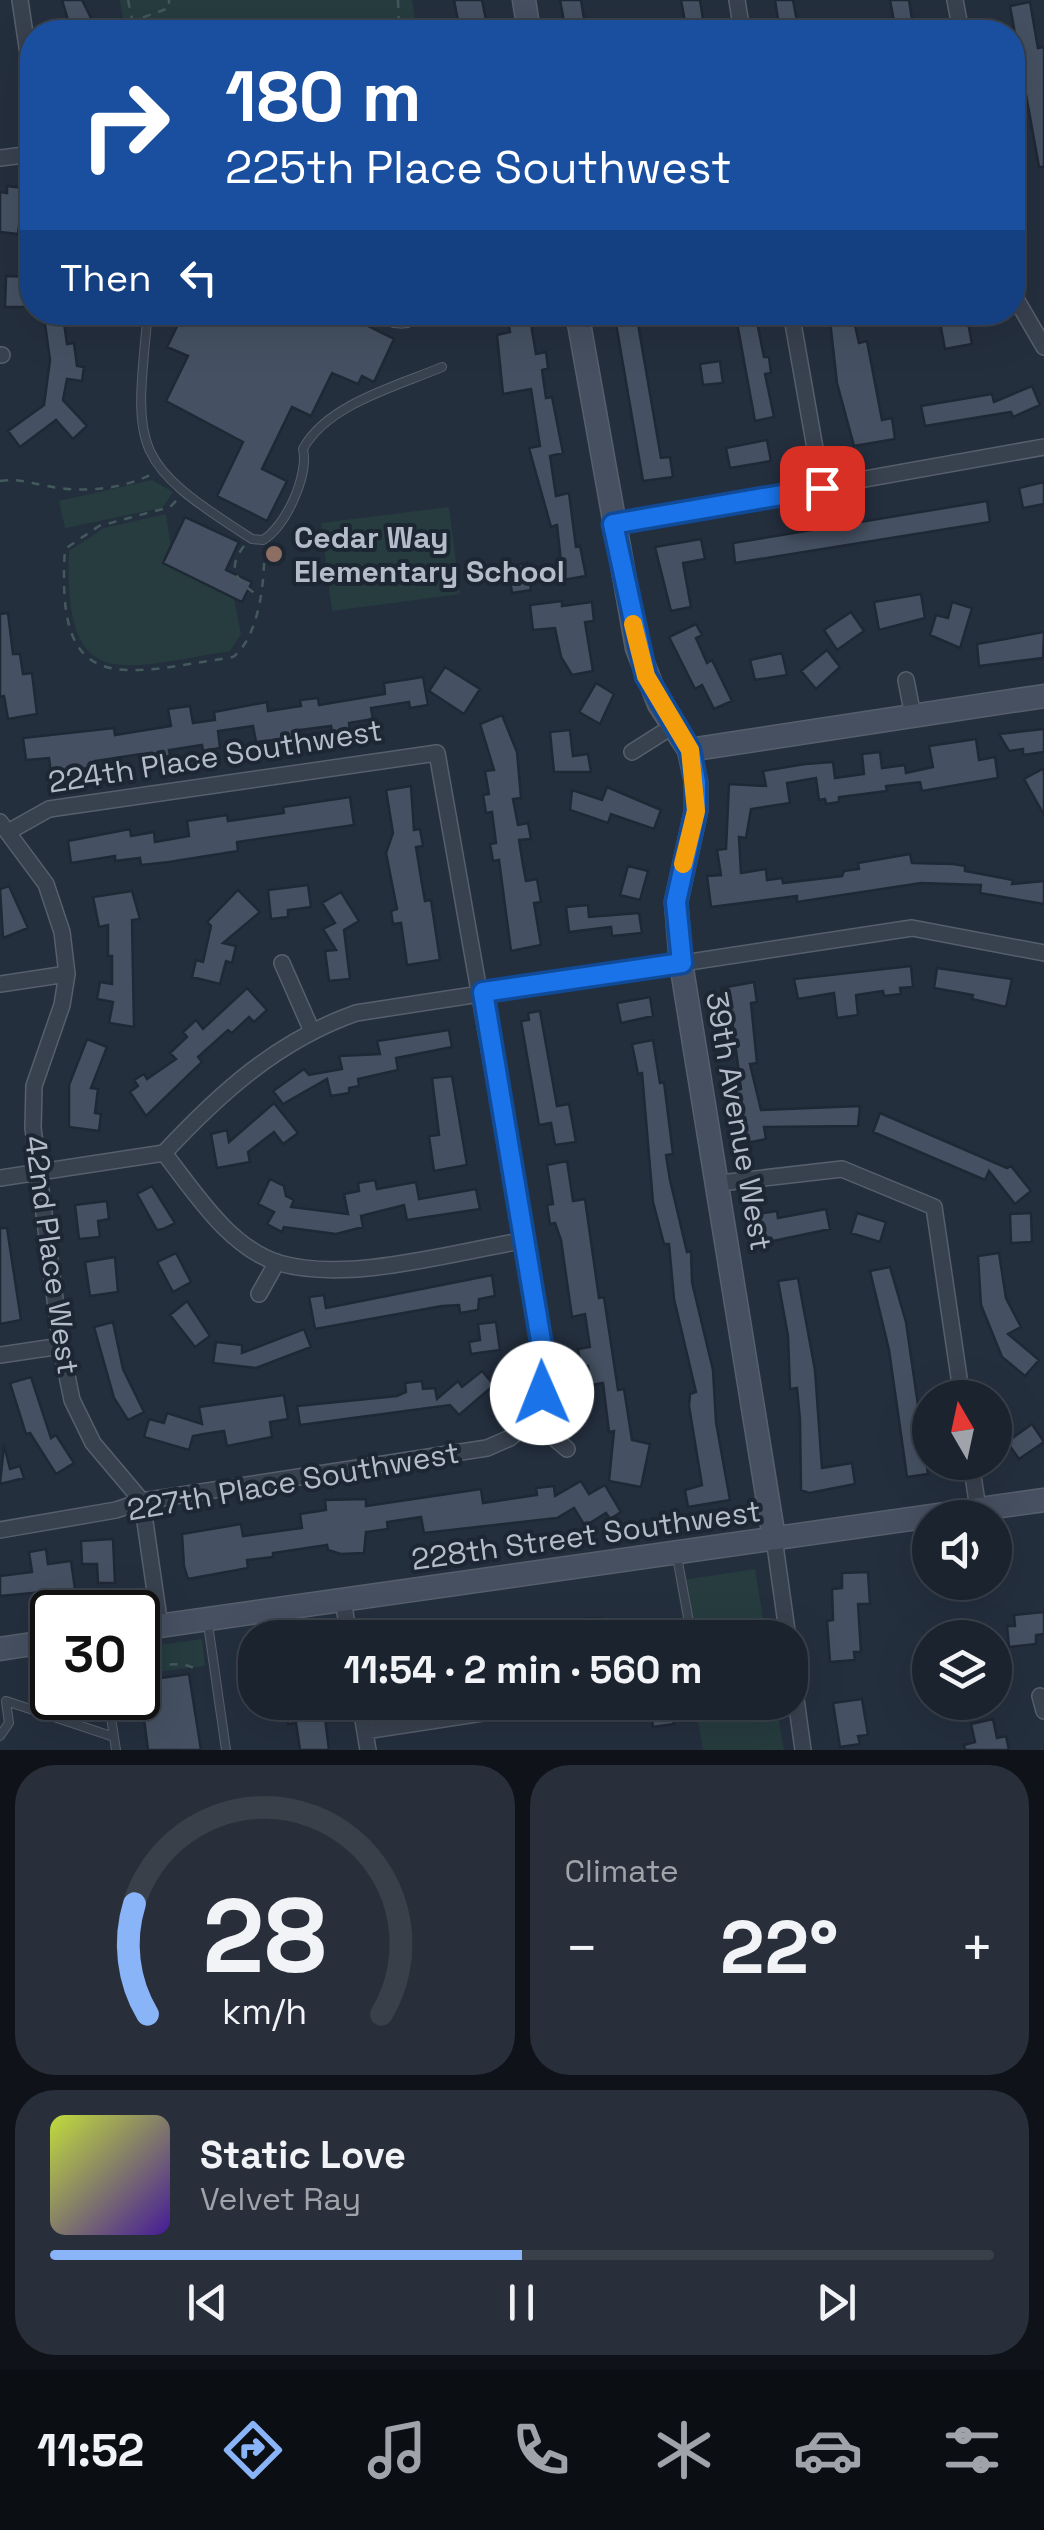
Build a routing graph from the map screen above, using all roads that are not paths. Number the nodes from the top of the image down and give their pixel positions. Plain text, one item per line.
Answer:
1 (1025, 314) edge
2 (147, 325) edge
3 (579, 325) edge
4 (793, 325) edge
5 (1044, 347) edge
6 (442, 367) dead end
7 (1044, 447) edge
8 (822, 488) junction
9 (613, 524) junction
10 (906, 680) dead end
11 (1044, 696) edge
12 (912, 716) junction
13 (673, 726) junction
14 (690, 750) junction
15 (632, 752) dead end
16 (4, 828) edge
17 (1044, 952) edge
18 (282, 962) dead end
19 (682, 963) junction
20 (67, 974) junction
21 (0, 984) edge
22 (483, 992) junction
23 (310, 1029) junction
24 (164, 1153) junction
25 (36, 1173) junction
26 (0, 1178) edge
27 (720, 1182) junction
28 (522, 1241) junction
29 (277, 1262) junction
30 (259, 1294) dead end
31 (62, 1346) junction
32 (0, 1356) edge
33 (959, 1380) edge
34 (532, 1419) junction
35 (567, 1449) dead end
36 (1044, 1500) edge
37 (142, 1501) junction
38 (1012, 1504) edge
39 (912, 1518) edge
40 (0, 1530) edge
41 (774, 1538) junction
42 (675, 1553) junction
43 (146, 1590) edge
44 (343, 1599) junction
45 (207, 1619) junction
46 (347, 1620) edge
47 (688, 1620) edge
48 (785, 1620) edge
49 (160, 1626) edge
50 (30, 1644) edge
51 (0, 1649) edge
52 (111, 1720) edge
53 (363, 1720) edge
54 (441, 1720) edge
55 (799, 1720) edge
56 (365, 1732) junction
57 (0, 1736) edge
58 (114, 1737) junction
59 (116, 1750) edge
60 (226, 1750) edge
61 (368, 1750) edge
62 (803, 1750) edge

1 - 5 street
2 - 6 lane
3 - 9 street, 39th Avenue West
4 - 8 street
7 - 8 street
8 - 9 street
9 - 13 street, 39th Avenue West
10 - 12 street
11 - 12 street
12 - 14 street
13 - 14 street, 39th Avenue West
13 - 15 street
14 - 19 street, 39th Avenue West
16 - 20 street, 42nd Place West
16 - 22 street, 224th Place Southwest
17 - 19 street
18 - 23 street
19 - 22 street
19 - 27 street, 39th Avenue West
20 - 21 street
20 - 25 street, 42nd Place West
22 - 23 street
22 - 28 street
23 - 24 street
24 - 25 street
24 - 29 street
25 - 26 street
25 - 31 street, 42nd Place West
27 - 33 street
27 - 41 street, 39th Avenue West
28 - 29 street
28 - 34 street
29 - 30 street
31 - 32 street
31 - 37 street, 42nd Place West
34 - 35 street
34 - 37 street, 227th Place Southwest
36 - 38 street, 228th Street Southwest
37 - 40 street, 227th Place Southwest
37 - 43 street
39 - 41 street, 228th Street Southwest
41 - 42 street, 228th Street Southwest
41 - 48 street
42 - 44 street, 228th Street Southwest
42 - 47 lane
44 - 45 street, 228th Street Southwest
44 - 46 street
45 - 49 street, 228th Street Southwest
45 - 60 lane
50 - 51 street
52 - 58 lane
53 - 56 street
54 - 56 street
55 - 62 street
56 - 61 street
57 - 58 lane
58 - 59 lane

